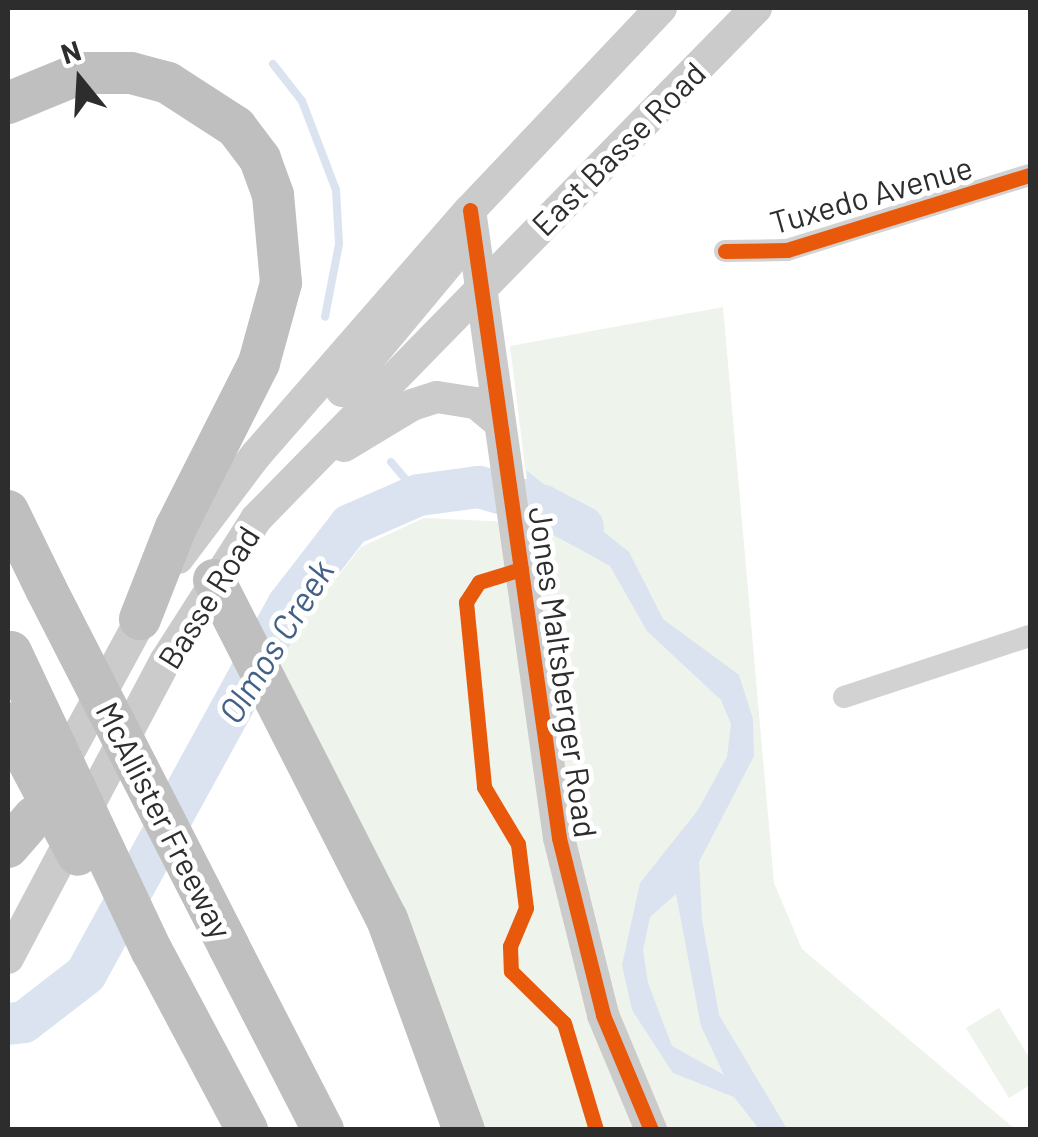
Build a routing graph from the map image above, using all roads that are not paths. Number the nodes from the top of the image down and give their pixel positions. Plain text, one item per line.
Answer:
1 (661, 8) edge
2 (756, 8) edge
3 (8, 103) edge
4 (1030, 178) edge
5 (470, 210) junction
6 (725, 250) dead end
7 (481, 288) junction
8 (501, 427) junction
9 (287, 485) junction
10 (11, 515) edge
11 (214, 580) junction
12 (140, 619) junction
13 (1030, 636) edge
14 (9, 648) edge
15 (148, 692) junction
16 (844, 698) dead end
17 (8, 723) edge
18 (21, 832) edge
19 (8, 868) edge
20 (152, 951) junction
21 (8, 958) edge
22 (247, 1130) edge
23 (322, 1130) edge
24 (464, 1130) edge
25 (651, 1130) edge

1 - 5 main road, East Basse Road
2 - 7 main road, East Basse Road
3 - 12 highway
4 - 6 street, Tuxedo Avenue
5 - 7 main road, Jones Maltsberger Road
5 - 12 main road, Basse Road
5 - 15 main road
7 - 8 main road, Jones Maltsberger Road
7 - 9 main road, Basse Road
8 - 9 main road
8 - 25 main road, Jones Maltsberger Road
9 - 11 main road, Basse Road
10 - 23 highway, McAllister Freeway, bridge
11 - 15 main road, Basse Road
11 - 24 highway
12 - 18 main road, Basse Road
13 - 16 street
14 - 20 highway, McAllister Freeway, bridge
15 - 21 main road, Basse Road
17 - 20 highway, bridge
18 - 19 main road, Basse Road
20 - 22 highway, McAllister Freeway

